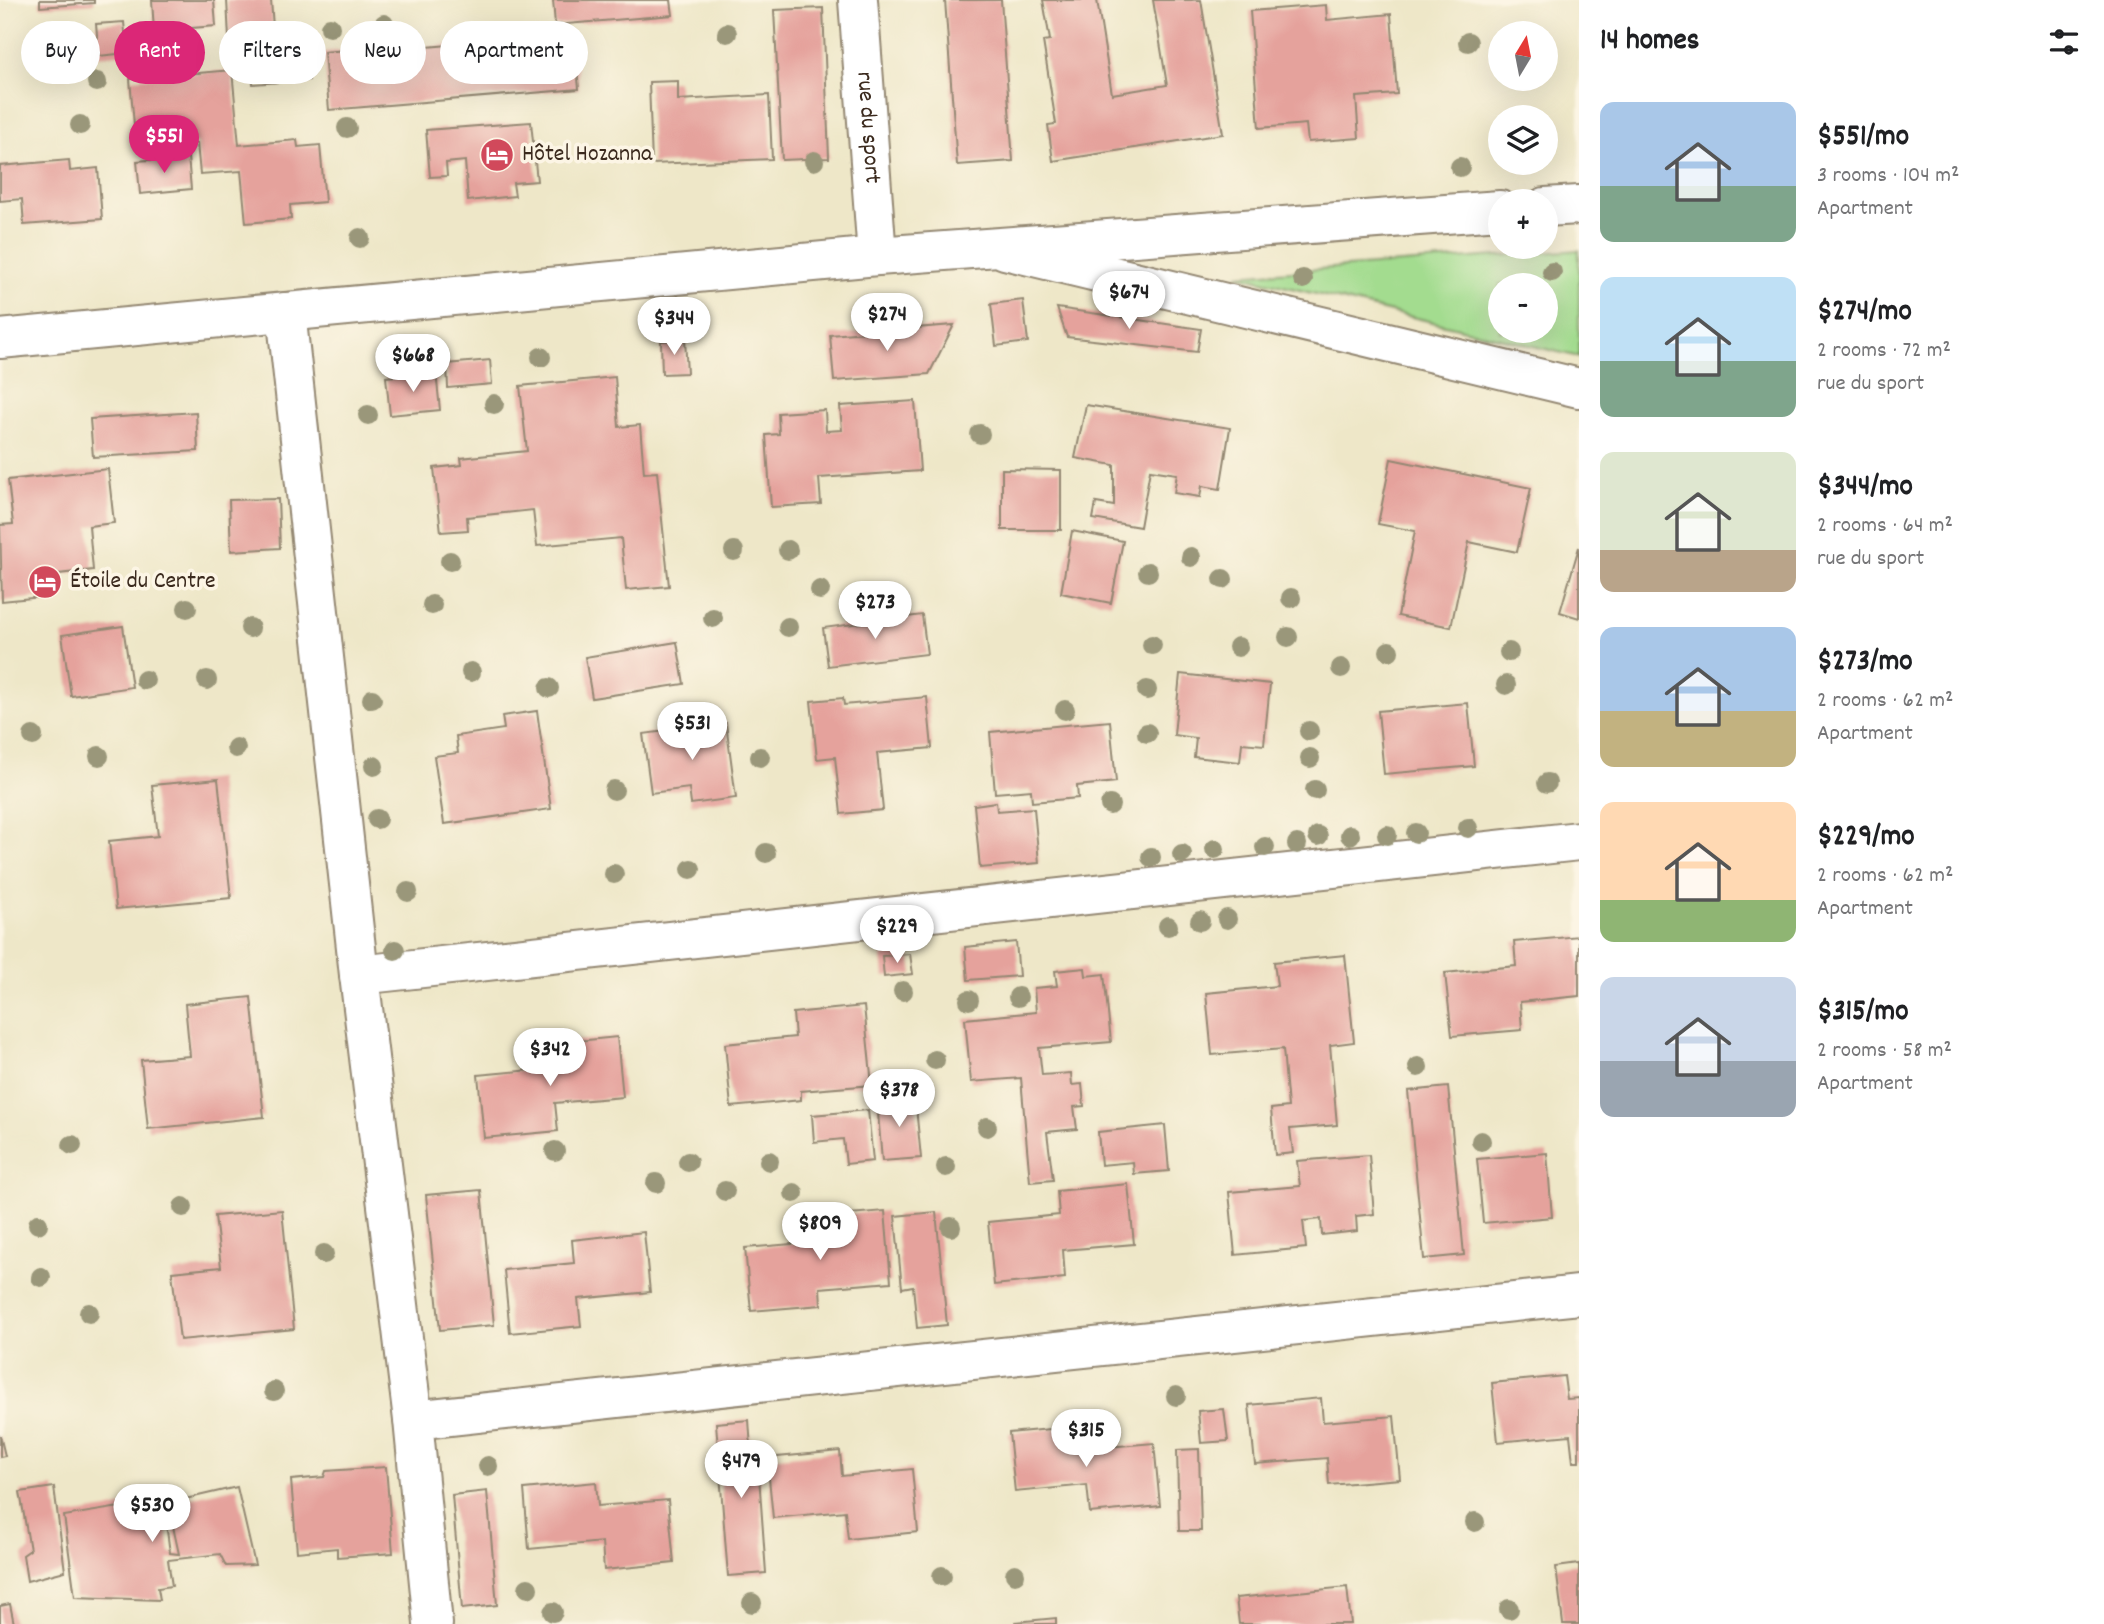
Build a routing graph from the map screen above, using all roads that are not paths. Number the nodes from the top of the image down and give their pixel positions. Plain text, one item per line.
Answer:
1 (858, 0) edge
2 (1579, 205) edge
3 (1558, 206) edge
4 (1488, 211) edge
5 (993, 247) junction
6 (877, 256) junction
7 (286, 312) junction
8 (0, 339) edge
9 (1579, 388) edge
10 (1579, 841) edge
11 (359, 975) junction
12 (1579, 1295) edge
13 (413, 1420) junction
14 (433, 1624) edge

1 - 6 street, rue du sport
2 - 3 street
4 - 5 street
5 - 6 street
5 - 9 street
6 - 7 street
7 - 8 street
7 - 11 street
10 - 11 street
11 - 13 street
12 - 13 street
13 - 14 street

